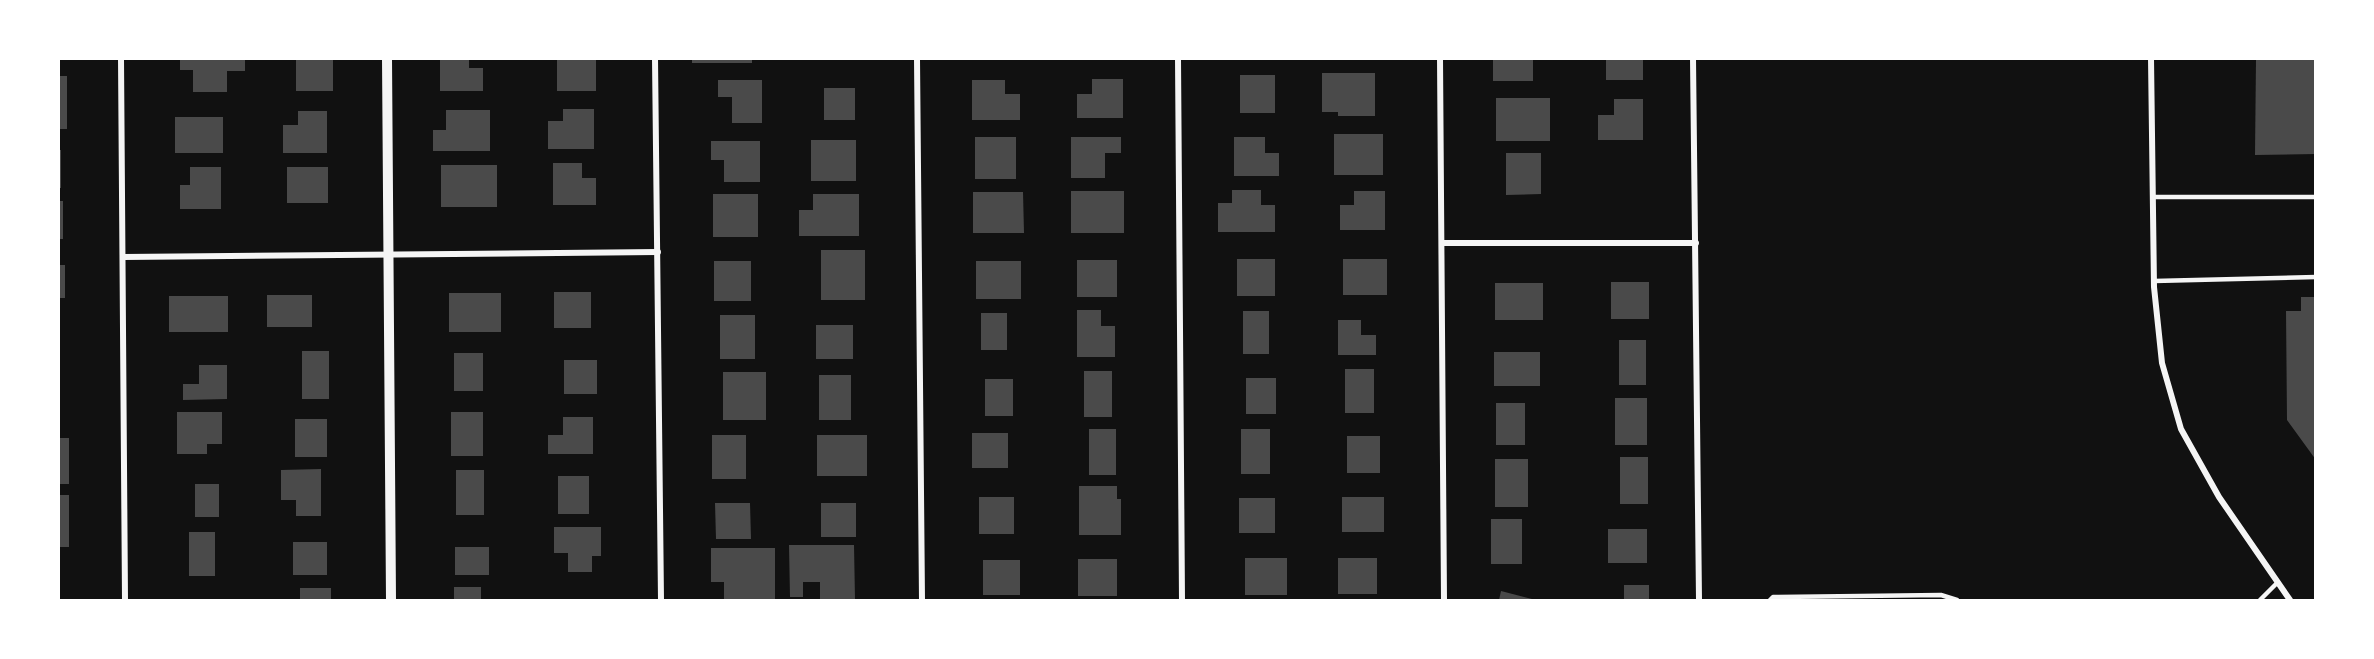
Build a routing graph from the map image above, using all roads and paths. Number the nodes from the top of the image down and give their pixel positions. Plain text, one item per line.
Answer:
1 (121, 58) edge
2 (387, 58) edge
3 (655, 58) edge
4 (917, 58) edge
5 (1178, 58) edge
6 (1440, 58) edge
7 (1693, 58) edge
8 (2151, 58) edge
9 (2153, 197) junction
10 (2316, 197) edge
11 (1442, 243) junction
12 (1696, 243) junction
13 (658, 252) junction
14 (388, 255) junction
15 (123, 257) junction
16 (2316, 277) edge
17 (2154, 280) junction
18 (2278, 582) junction
19 (125, 600) edge
20 (391, 600) edge
21 (661, 600) edge
22 (922, 600) edge
23 (1182, 600) edge
24 (1444, 600) edge
25 (1699, 600) edge
26 (1770, 600) edge
27 (1957, 600) edge
28 (2260, 600) edge
29 (2290, 600) edge

1 - 15 street
2 - 14 street
3 - 13 street
4 - 22 street
5 - 23 street
6 - 11 street
7 - 12 street
8 - 9 street
9 - 10 lane
9 - 17 street
11 - 12 street
11 - 24 street
12 - 25 street
13 - 14 street
13 - 21 street
14 - 15 street
14 - 20 street
15 - 19 street
16 - 17 lane
17 - 18 street
18 - 28 lane
18 - 29 street
26 - 27 lane

